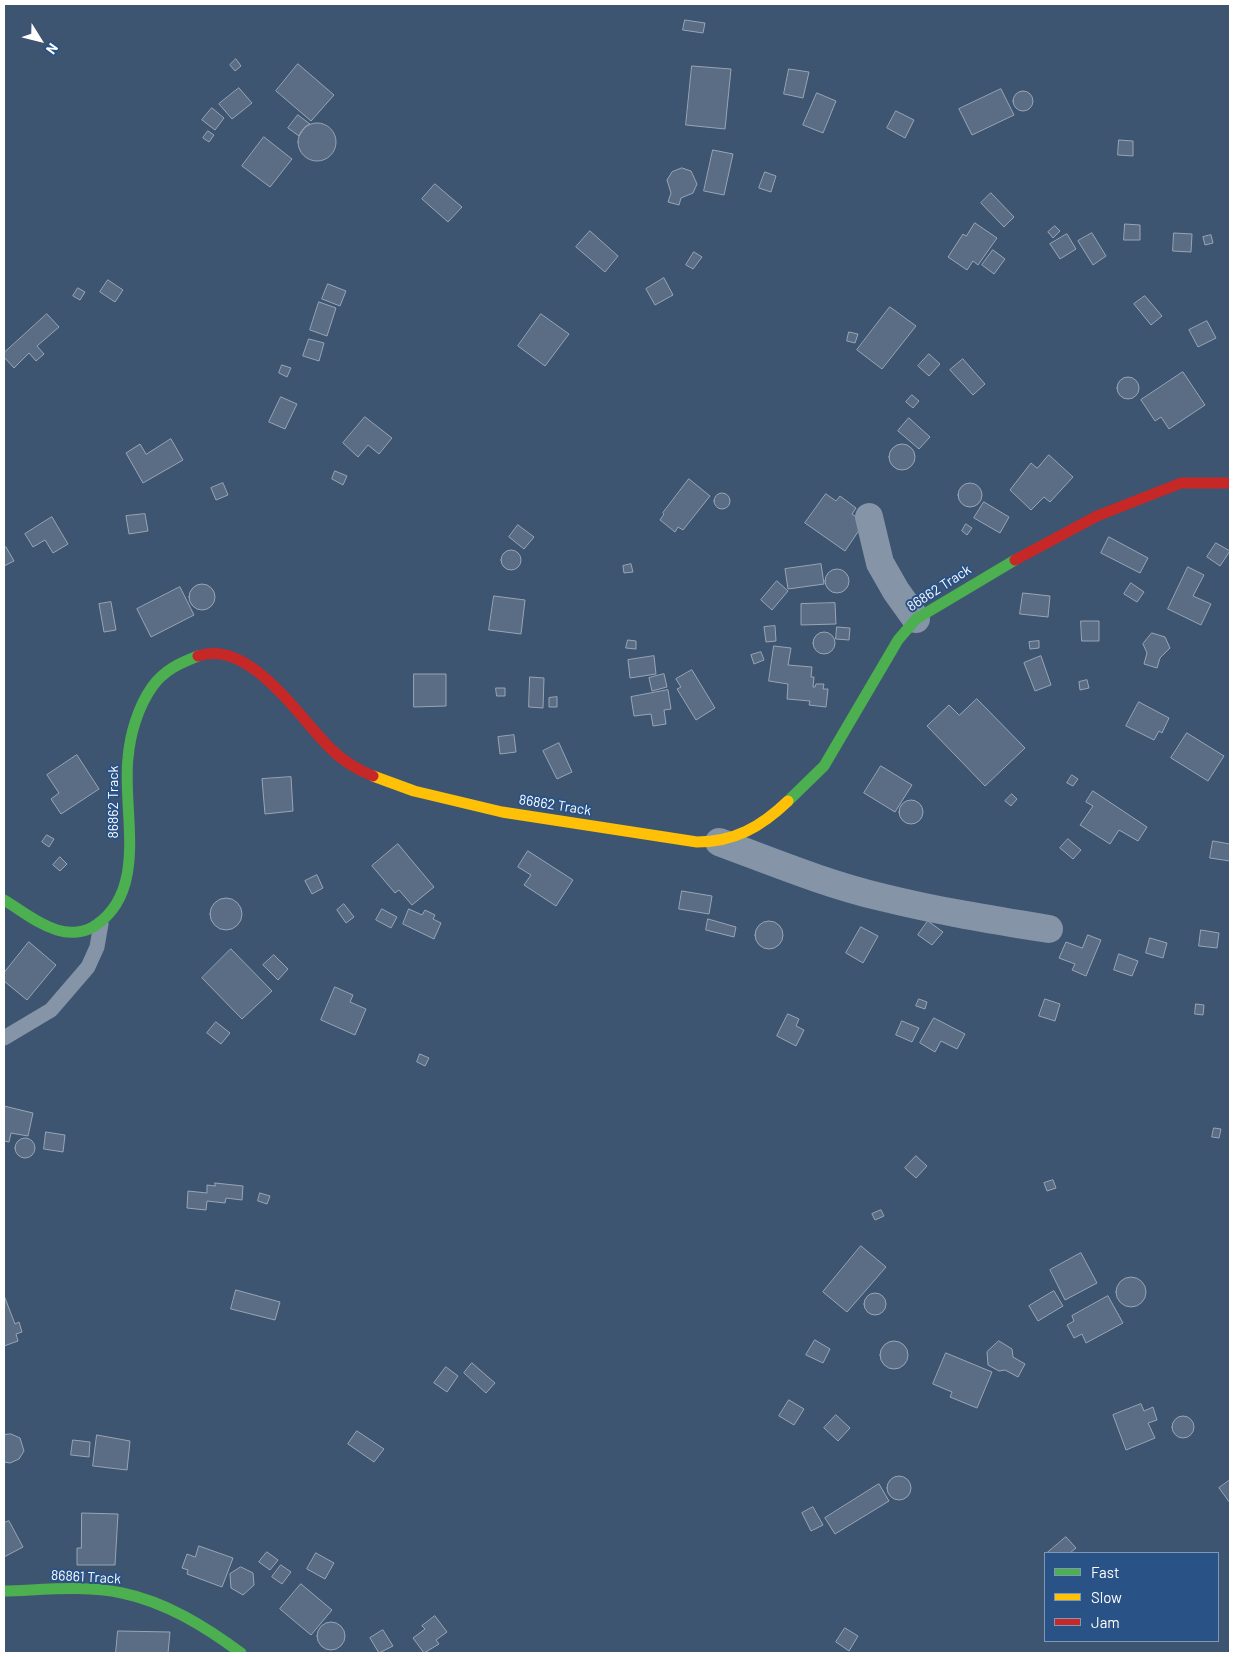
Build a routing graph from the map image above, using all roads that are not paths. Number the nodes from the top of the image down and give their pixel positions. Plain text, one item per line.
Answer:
1 (1230, 483) edge
2 (868, 517) dead end
3 (916, 619) junction
4 (719, 842) junction
5 (4, 900) edge
6 (101, 924) junction
7 (1049, 930) dead end
8 (4, 1038) edge
9 (4, 1591) edge
10 (240, 1653) edge

1 - 3 street, 86862 Track
2 - 3 street
3 - 4 street, 86862 Track
4 - 6 street, 86862 Track
4 - 7 street
5 - 6 street, 86862 Track
6 - 8 lane
9 - 10 street, 86861 Track

